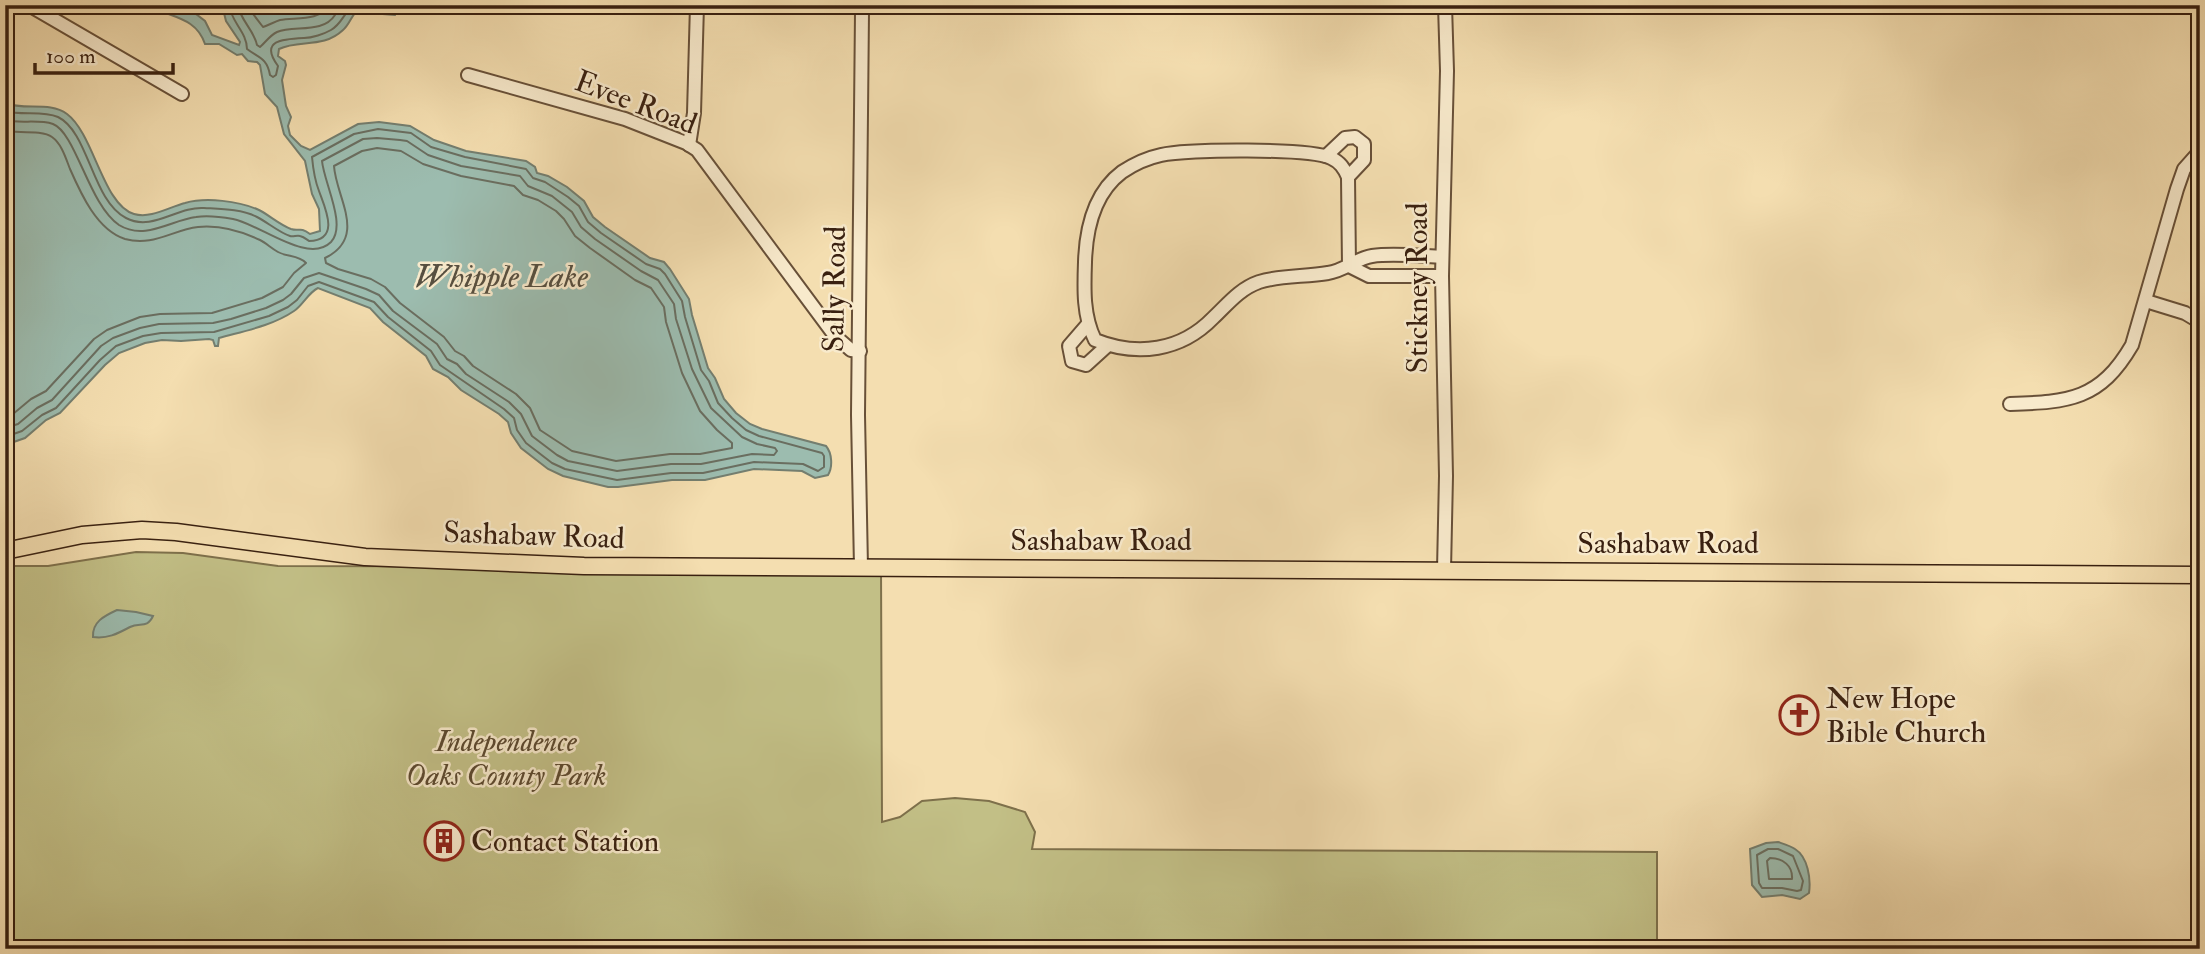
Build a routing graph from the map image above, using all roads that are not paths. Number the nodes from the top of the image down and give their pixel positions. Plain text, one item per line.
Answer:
1 (29, 5) edge
2 (697, 5) edge
3 (1445, 5) edge
4 (862, 12) dead end
5 (468, 75) dead end
6 (182, 94) dead end
7 (689, 145) junction
8 (2200, 150) edge
9 (1326, 156) junction
10 (1348, 177) junction
11 (1442, 257) junction
12 (1349, 266) junction
13 (1442, 276) junction
14 (2146, 301) junction
15 (2200, 322) edge
16 (1088, 324) junction
17 (1108, 345) junction
18 (860, 351) junction
19 (2010, 404) dead end
20 (5, 551) edge
21 (861, 567) junction
22 (1444, 570) junction
23 (2200, 575) edge

1 - 6 street
2 - 7 street
3 - 11 street, Stickney Road
4 - 18 street, Sally Road
5 - 7 street, Evee Road
7 - 18 street, Evee Road
8 - 14 street
9 - 10 street
9 - 10 street
9 - 16 street
10 - 12 street
11 - 12 street
11 - 13 street, Stickney Road
12 - 13 street
12 - 17 street
13 - 22 street, Stickney Road
14 - 15 street
14 - 19 street
16 - 17 street
16 - 17 street
18 - 21 street, Sally Road
20 - 21 main road, Sashabaw Road
21 - 22 main road, Sashabaw Road
22 - 23 main road, Sashabaw Road

